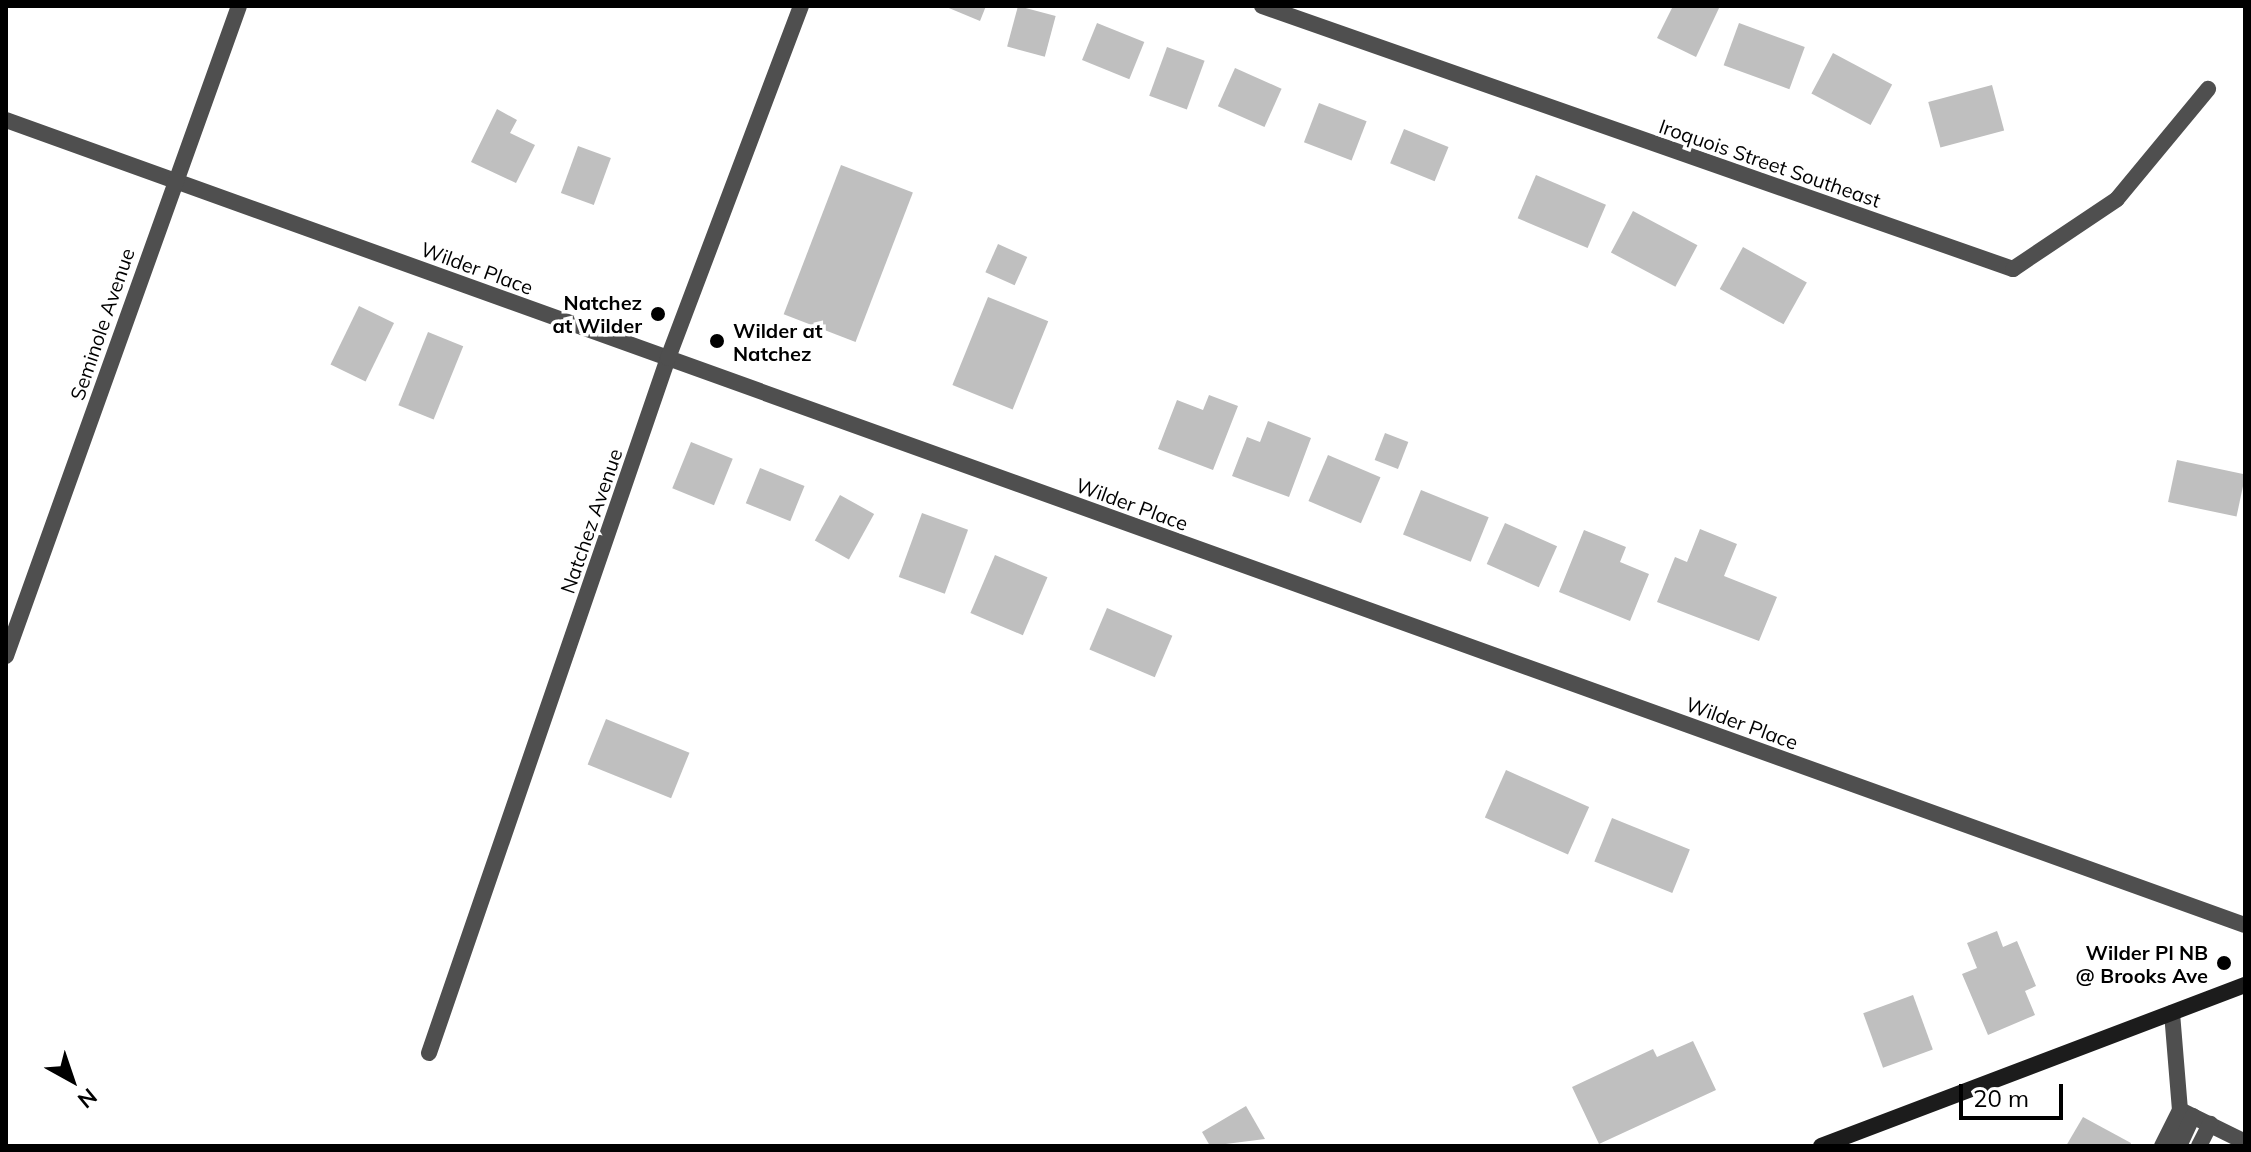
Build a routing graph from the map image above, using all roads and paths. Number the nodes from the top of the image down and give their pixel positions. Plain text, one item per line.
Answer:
1 (239, 6) edge
2 (801, 6) edge
3 (1262, 6) edge
4 (1279, 10) edge
5 (2208, 89) dead end
6 (6, 120) edge
7 (173, 181) junction
8 (668, 358) junction
9 (6, 656) edge
10 (2245, 925) edge
11 (2245, 985) edge
12 (2172, 1013) junction
13 (429, 1053) dead end
14 (2187, 1113) junction
15 (2210, 1124) junction
16 (2245, 1142) edge
17 (1821, 1146) edge
18 (2162, 1146) edge
19 (2179, 1146) edge
20 (2199, 1146) edge

1 - 7 street, Seminole Avenue
2 - 8 street, Natchez Avenue
3 - 4 street, Iroquois Street Southeast
4 - 5 street, Iroquois Street Southeast
6 - 7 street, Wilder Place
7 - 8 street, Wilder Place
7 - 9 street, Seminole Avenue
8 - 10 street, Wilder Place
8 - 13 street, Natchez Avenue
11 - 12 street
12 - 14 street
12 - 17 street
14 - 15 street
14 - 18 street
14 - 19 street
15 - 16 street
15 - 20 street

